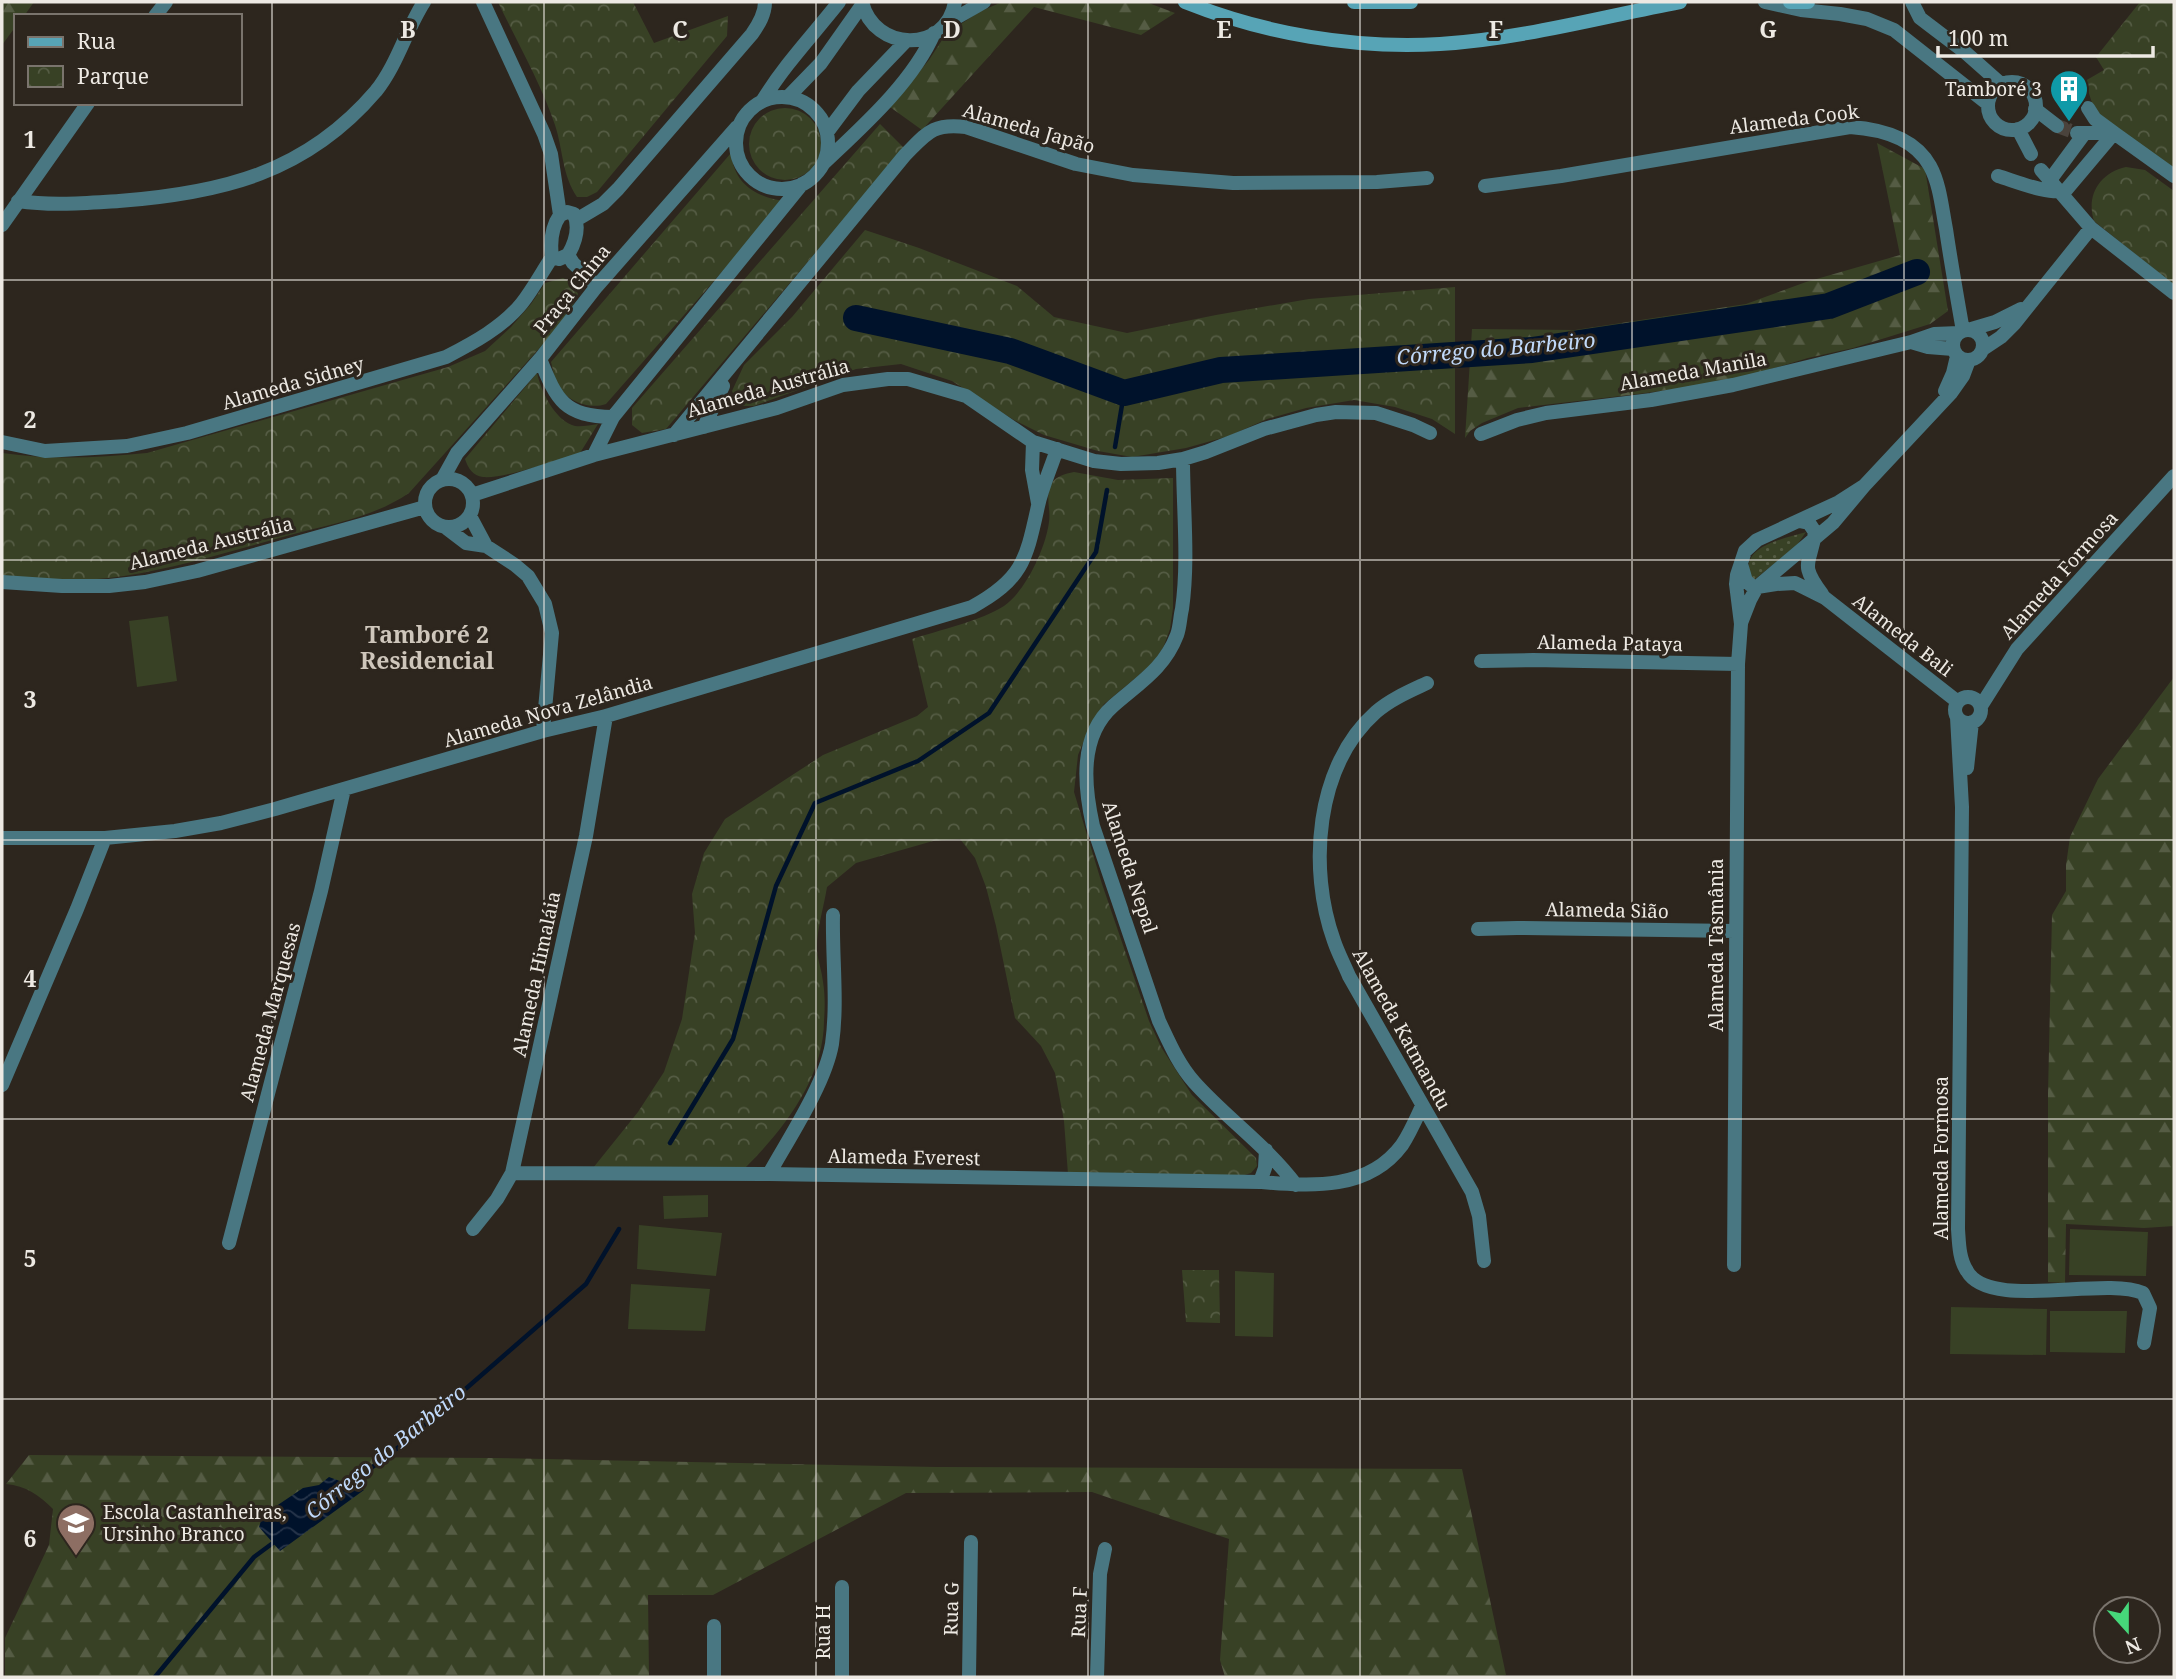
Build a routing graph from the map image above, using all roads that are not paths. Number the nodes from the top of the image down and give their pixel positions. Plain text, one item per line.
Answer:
1 (424, 2) edge
2 (483, 2) edge
3 (765, 2) edge
4 (839, 2) edge
5 (955, 2) edge
6 (984, 2) edge
7 (1185, 2) edge
8 (1354, 2) edge
9 (1411, 2) edge
10 (1680, 2) edge
11 (1765, 2) edge
12 (1790, 2) edge
13 (1808, 2) edge
14 (1912, 2) edge
15 (862, 4) edge
16 (940, 28) junction
17 (906, 41) junction
18 (2001, 84) junction
19 (788, 97) junction
20 (763, 100) junction
21 (1988, 104) junction
22 (87, 105) edge
23 (2088, 108) dead end
24 (2035, 109) junction
25 (2057, 126) tunnel mouth
26 (737, 127) junction
27 (2018, 129) junction
28 (828, 131) junction
29 (2114, 133) junction
30 (2031, 154) dead end
31 (823, 164) junction
32 (1998, 176) dead end
33 (2174, 176) edge
34 (1427, 178) dead end
35 (802, 184) junction
36 (1485, 186) dead end
37 (2062, 192) junction
38 (18, 201) junction
39 (560, 215) junction
40 (576, 220) junction
41 (2, 225) edge
42 (2091, 228) junction
43 (568, 255) junction
44 (552, 257) junction
45 (597, 286) junction
46 (2174, 293) edge
47 (2028, 304) junction
48 (1963, 331) junction
49 (1911, 342) junction
50 (1983, 349) junction
51 (1960, 355) junction
52 (540, 359) junction
53 (731, 369) junction
54 (613, 417) junction
55 (704, 427) junction
56 (1430, 433) dead end
57 (1481, 434) dead end
58 (674, 435) junction
59 (2, 442) edge
60 (1032, 442) junction
61 (1057, 449) junction
62 (594, 455) junction
63 (1183, 459) junction
64 (2174, 475) edge
65 (442, 480) junction
66 (1864, 486) junction
67 (472, 495) junction
68 (1038, 504) junction
69 (425, 507) junction
70 (470, 516) junction
71 (1799, 521) junction
72 (445, 527) junction
73 (1813, 541) junction
74 (486, 547) junction
75 (1740, 562) junction
76 (2, 582) edge
77 (1757, 587) junction
78 (1825, 598) junction
79 (1741, 624) junction
80 (1481, 662) dead end
81 (1738, 664) junction
82 (1427, 683) dead end
83 (1970, 701) junction
84 (606, 716) junction
85 (1957, 717) junction
86 (1972, 722) junction
87 (543, 731) junction
88 (344, 789) junction
89 (1962, 807) junction
90 (2, 838) edge
91 (105, 838) junction
92 (833, 915) dead end
93 (1478, 929) dead end
94 (1735, 931) junction
95 (2, 1085) edge
96 (1422, 1106) junction
97 (1266, 1150) junction
98 (512, 1173) junction
99 (769, 1174) junction
100 (1260, 1182) junction
101 (1296, 1185) junction
102 (473, 1229) dead end
103 (229, 1243) dead end
104 (1484, 1261) dead end
105 (1734, 1265) dead end
106 (2144, 1343) dead end
107 (971, 1542) dead end
108 (1105, 1549) dead end
109 (842, 1587) dead end
110 (714, 1626) dead end
111 (714, 1677) edge
112 (842, 1677) edge
113 (969, 1677) edge
114 (1097, 1677) edge

1 - 38 street
2 - 39 street
3 - 40 street
4 - 20 street, Praça China
5 - 16 street
6 - 16 street
7 - 10 main road
8 - 9 main road
11 - 21 street
12 - 13 main road
14 - 18 street
15 - 17 street
15 - 19 street
16 - 17 street
16 - 31 street
17 - 28 street
18 - 21 street
18 - 24 street
19 - 20 street
19 - 28 street
20 - 26 street, Praça China
21 - 27 street
22 - 38 street
23 - 29 street
24 - 25 street
24 - 27 street
26 - 35 street
26 - 45 street, Praça China
27 - 30 street
28 - 31 street
29 - 33 street
29 - 37 street
29 - 37 street
31 - 35 street
32 - 37 street
34 - 53 street, Alameda Japão
35 - 54 street
36 - 48 street, Alameda Cook
37 - 42 street
38 - 41 street
39 - 40 street
39 - 44 street
40 - 43 street
42 - 46 street
42 - 47 street
43 - 44 street
43 - 45 street
44 - 59 street, Alameda Sidney
45 - 52 street, Praça China
47 - 48 street
47 - 50 street
48 - 49 street, Alameda Manila
48 - 50 street
48 - 51 street
49 - 51 street, Alameda Manila
49 - 57 street, Alameda Manila
50 - 51 street
51 - 66 street, Alameda Tasmânia
52 - 54 street
52 - 65 street, Praça China
53 - 55 street, Alameda Japão
53 - 58 street, Alameda Japão
54 - 62 street
55 - 58 street, Alameda Austrália
55 - 60 street, Alameda Austrália
56 - 63 street, Alameda Austrália
58 - 62 street, Alameda Austrália
60 - 61 street, Alameda Austrália
60 - 68 street, Alameda Nova Zelândia
61 - 63 street, Alameda Austrália
61 - 68 street, Alameda Nova Zelândia
62 - 67 street, Alameda Austrália
63 - 97 street, Alameda Nepal
64 - 83 street, Alameda Formosa
65 - 67 street
65 - 69 street
66 - 71 street, Alameda Tasmânia
66 - 73 street, Alameda Tasmânia
67 - 70 street
68 - 84 street, Alameda Nova Zelândia
69 - 72 street
69 - 76 street, Alameda Austrália
70 - 72 street
70 - 74 street
71 - 73 street
71 - 75 street, Alameda Tasmânia
72 - 74 street
73 - 77 street, Alameda Tasmânia
73 - 78 street
74 - 87 street
75 - 77 street
75 - 79 street, Alameda Tasmânia
77 - 78 street
77 - 79 street, Alameda Tasmânia
78 - 83 street, Alameda Bali
79 - 81 street, Alameda Tasmânia
80 - 81 street, Alameda Pataya
81 - 94 street, Alameda Tasmânia
82 - 96 street, Alameda Katmandu
83 - 85 street, Alameda Formosa
83 - 86 street, Alameda Formosa
84 - 87 street, Alameda Nova Zelândia
84 - 98 street, Alameda Himaláia
85 - 86 street
85 - 89 street, Alameda Formosa
86 - 89 street, Alameda Formosa
87 - 88 street, Alameda Nova Zelândia
88 - 91 street, Alameda Nova Zelândia
88 - 103 street, Alameda Marquesas
89 - 106 street, Alameda Formosa
90 - 91 street, Alameda Nova Zelândia
91 - 95 street
92 - 99 street
93 - 94 street, Alameda Sião
94 - 105 street, Alameda Tasmânia
96 - 101 street, Alameda Everest
96 - 104 street, Alameda Katmandu
97 - 100 street
97 - 101 street, Alameda Nepal
98 - 99 street, Alameda Everest
98 - 102 street, Alameda Himaláia
99 - 100 street, Alameda Everest
100 - 101 street, Alameda Everest
107 - 113 street, Rua G
108 - 114 street, Rua F
109 - 112 street, Rua H
110 - 111 street

